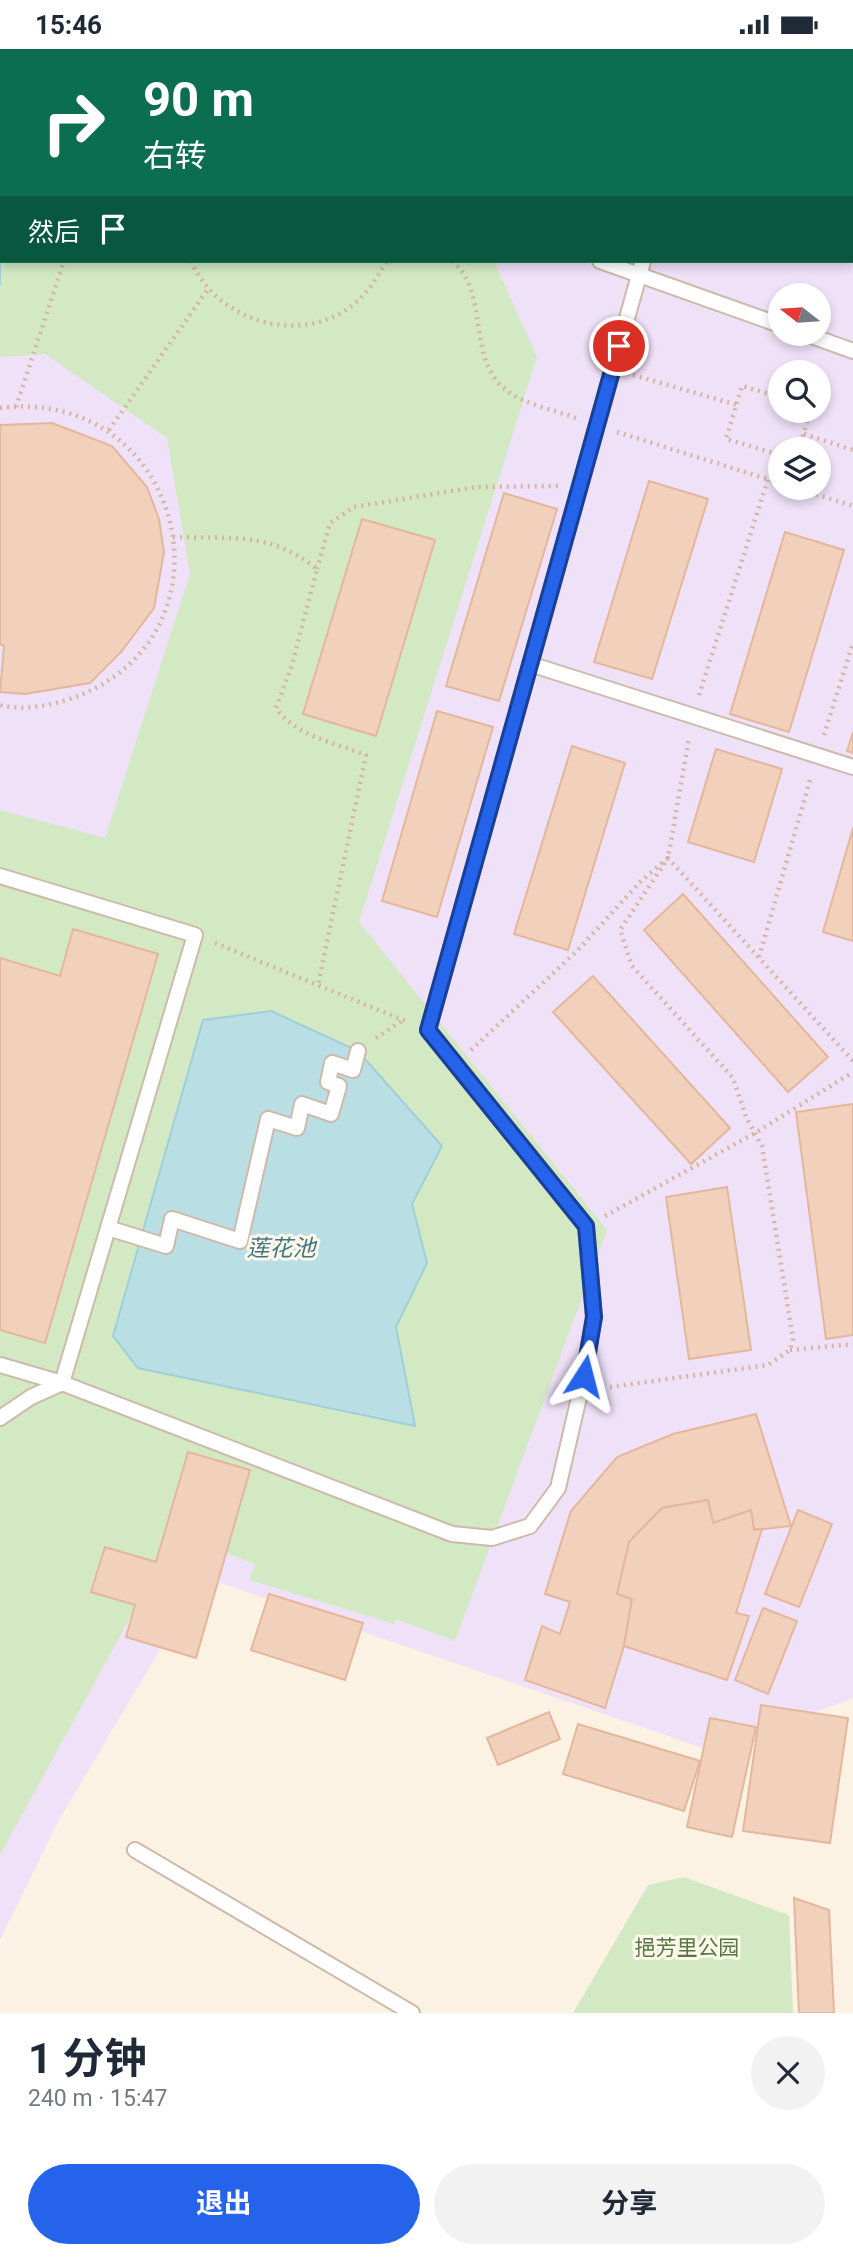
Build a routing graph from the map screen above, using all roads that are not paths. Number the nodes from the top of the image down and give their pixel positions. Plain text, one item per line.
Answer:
1 (605, 263) edge
2 (642, 263) edge
3 (638, 275) junction
4 (768, 321) edge
5 (831, 343) edge
6 (853, 351) edge
7 (530, 664) junction
8 (853, 767) edge
9 (0, 876) edge
10 (358, 1051) road end
11 (108, 1228) junction
12 (0, 1365) edge
13 (62, 1383) junction
14 (0, 1418) edge
15 (135, 1850) dead end
16 (412, 2013) edge

1 - 3 lane
2 - 3 lane
3 - 4 lane
3 - 7 lane
5 - 6 lane
7 - 8 lane
7 - 13 lane
9 - 11 lane
10 - 11 lane
11 - 13 lane
12 - 13 lane
13 - 14 lane
15 - 16 lane

